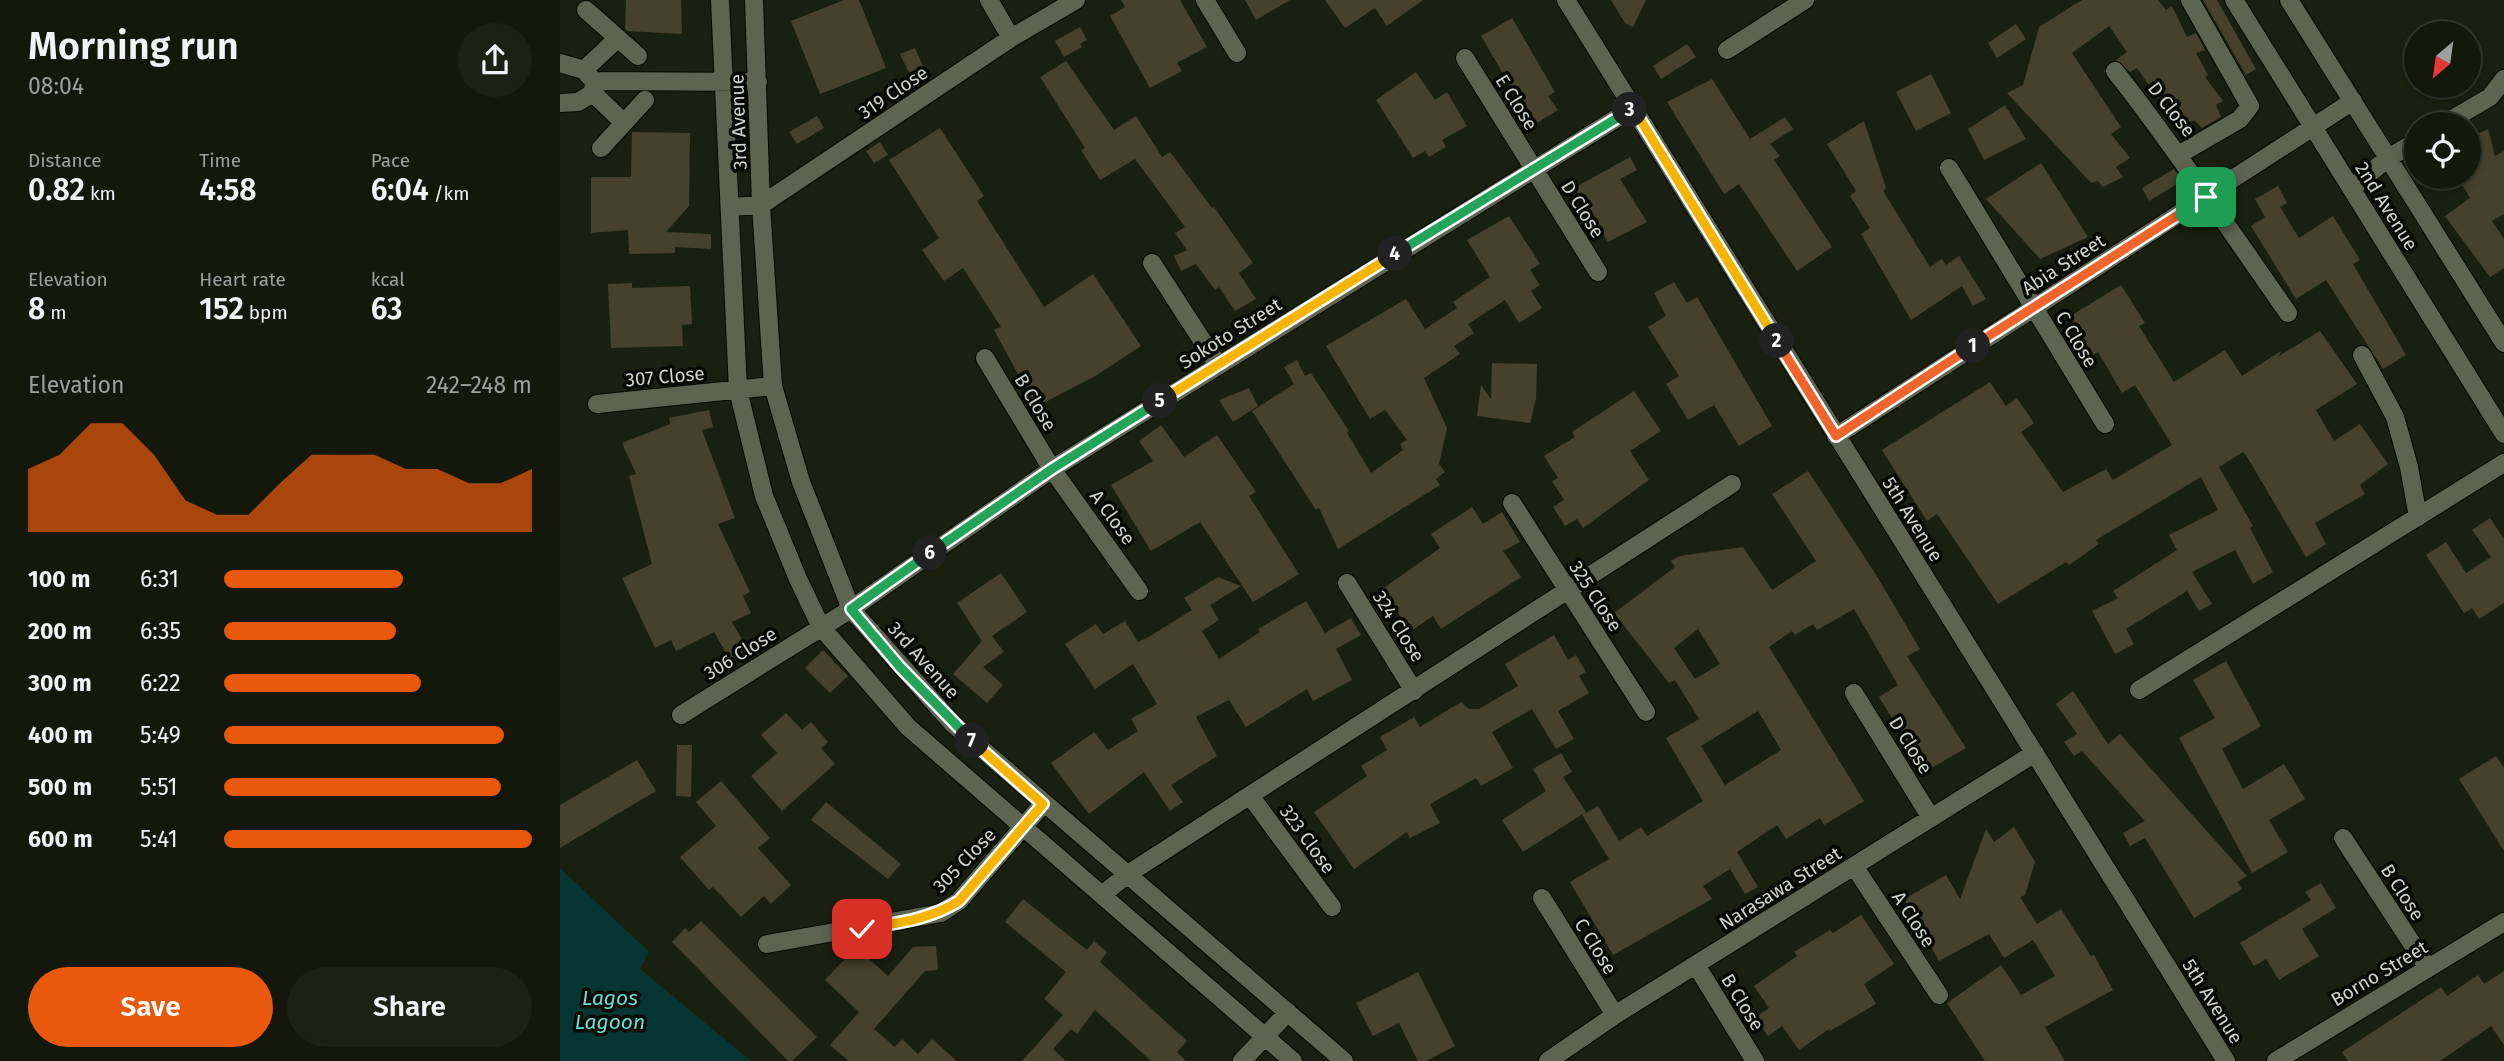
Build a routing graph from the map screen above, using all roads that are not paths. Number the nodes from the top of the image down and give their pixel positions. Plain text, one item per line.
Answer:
1 (720, 0) edge
2 (754, 0) edge
3 (989, 0) edge
4 (1076, 0) edge
5 (1205, 0) edge
6 (1566, 0) edge
7 (1805, 0) edge
8 (2190, 0) edge
9 (2234, 0) edge
10 (2289, 0) edge
11 (586, 10) dead end
12 (618, 38) junction
13 (1011, 38) junction
14 (1727, 50) dead end
15 (1237, 53) dead end
16 (638, 56) dead end
17 (1465, 58) dead end
18 (560, 63) edge
19 (2115, 71) dead end
20 (2504, 79) edge
21 (590, 81) junction
22 (724, 81) junction
23 (758, 82) junction
24 (645, 100) dead end
25 (2353, 101) junction
26 (560, 103) edge
27 (1633, 108) junction
28 (2464, 112) edge
29 (624, 124) junction
30 (2314, 129) junction
31 (601, 149) dead end
32 (2404, 149) edge
33 (2180, 154) junction
34 (2388, 158) junction
35 (1533, 167) junction
36 (1949, 168) dead end
37 (2351, 188) junction
38 (2206, 197) junction
39 (761, 205) junction
40 (730, 207) junction
41 (1152, 262) dead end
42 (1598, 272) dead end
43 (2034, 307) junction
44 (2288, 313) dead end
45 (2504, 343) edge
46 (2362, 355) dead end
47 (985, 358) dead end
48 (1218, 365) junction
49 (773, 386) junction
50 (737, 390) junction
51 (597, 404) dead end
52 (2105, 424) dead end
53 (2504, 434) edge
54 (1836, 436) junction
55 (2504, 463) edge
56 (1052, 469) junction
57 (1732, 484) dead end
58 (1512, 503) dead end
59 (2418, 517) junction
60 (1348, 583) dead end
61 (1139, 590) dead end
62 (1568, 591) junction
63 (851, 609) junction
64 (821, 627) junction
65 (2138, 690) dead end
66 (1414, 691) junction
67 (1854, 693) dead end
68 (1646, 712) dead end
69 (681, 715) dead end
70 (2035, 753) junction
71 (1251, 797) junction
72 (1043, 804) junction
73 (1931, 818) junction
74 (1023, 828) junction
75 (2343, 838) dead end
76 (1854, 866) junction
77 (1128, 874) junction
78 (1103, 894) junction
79 (1542, 898) dead end
80 (1332, 907) dead end
81 (2504, 922) edge
82 (767, 944) dead end
83 (1696, 965) junction
84 (2428, 968) junction
85 (1939, 995) dead end
86 (1288, 1012) junction
87 (1615, 1015) junction
88 (1266, 1038) junction
89 (1242, 1061) edge
90 (1293, 1061) edge
91 (1344, 1061) edge
92 (1548, 1061) edge
93 (1755, 1061) edge
94 (2226, 1061) edge
95 (2276, 1061) edge

1 - 22 street, 3rd Avenue
2 - 23 street, 3rd Avenue
3 - 13 street
4 - 13 street, 319 Close
5 - 15 street
6 - 27 street, 5th Avenue
7 - 14 street
8 - 33 street
9 - 30 street, 2nd Avenue
10 - 25 street, 2nd Avenue
11 - 12 street
12 - 16 street
12 - 21 street
13 - 39 street, 319 Close
17 - 35 street, E Close
18 - 21 street
19 - 33 street, D Close
20 - 28 street
21 - 22 street
21 - 26 street
21 - 29 street
22 - 23 street
22 - 40 street, 3rd Avenue
23 - 39 street, 3rd Avenue
24 - 29 street
25 - 30 street, Abia Street
25 - 34 street, 2nd Avenue
27 - 35 street, Sokoto Street
27 - 54 street, 5th Avenue
29 - 31 street
30 - 37 street, 2nd Avenue
30 - 38 street, Abia Street
32 - 34 street
33 - 38 street, D Close
34 - 37 street
34 - 45 street, 2nd Avenue
35 - 42 street, D Close
35 - 48 street, Sokoto Street
36 - 43 street, C Close
37 - 53 street, 2nd Avenue
38 - 43 street, Abia Street
38 - 44 street, D Close
39 - 40 street
39 - 49 street, 3rd Avenue
40 - 50 street, 3rd Avenue
41 - 48 street
43 - 52 street, C Close
43 - 54 street, Abia Street
46 - 59 street
47 - 56 street, B Close
48 - 56 street, Sokoto Street
49 - 50 street, 307 Close
49 - 63 street, 3rd Avenue
50 - 51 street, 307 Close
50 - 64 street, 3rd Avenue
54 - 70 street, 5th Avenue
55 - 59 street
56 - 61 street, A Close
56 - 63 street, Sokoto Street
57 - 62 street
58 - 62 street, 325 Close
59 - 65 street
60 - 66 street, 324 Close
62 - 66 street
62 - 68 street, 325 Close
63 - 64 street, Sokoto Street
63 - 72 street, 3rd Avenue
64 - 69 street, 306 Close
64 - 74 street, 3rd Avenue
66 - 71 street
67 - 73 street, D Close
70 - 73 street, Narasawa Street
70 - 94 street, 5th Avenue
71 - 77 street
71 - 80 street, 323 Close
72 - 74 street, 305 Close
72 - 77 street, 3rd Avenue
73 - 76 street, Narasawa Street
74 - 78 street, 3rd Avenue
74 - 82 street, 305 Close
75 - 84 street, B Close
76 - 83 street, Narasawa Street
76 - 85 street, A Close
77 - 78 street
77 - 86 street, 3rd Avenue
78 - 88 street, 3rd Avenue
79 - 87 street, C Close
81 - 84 street, Borno Street
83 - 87 street, Narasawa Street
83 - 93 street, B Close
84 - 95 street, Borno Street
86 - 88 street
86 - 91 street, 3rd Avenue
87 - 92 street, Narasawa Street
88 - 89 street
88 - 90 street, 3rd Avenue

